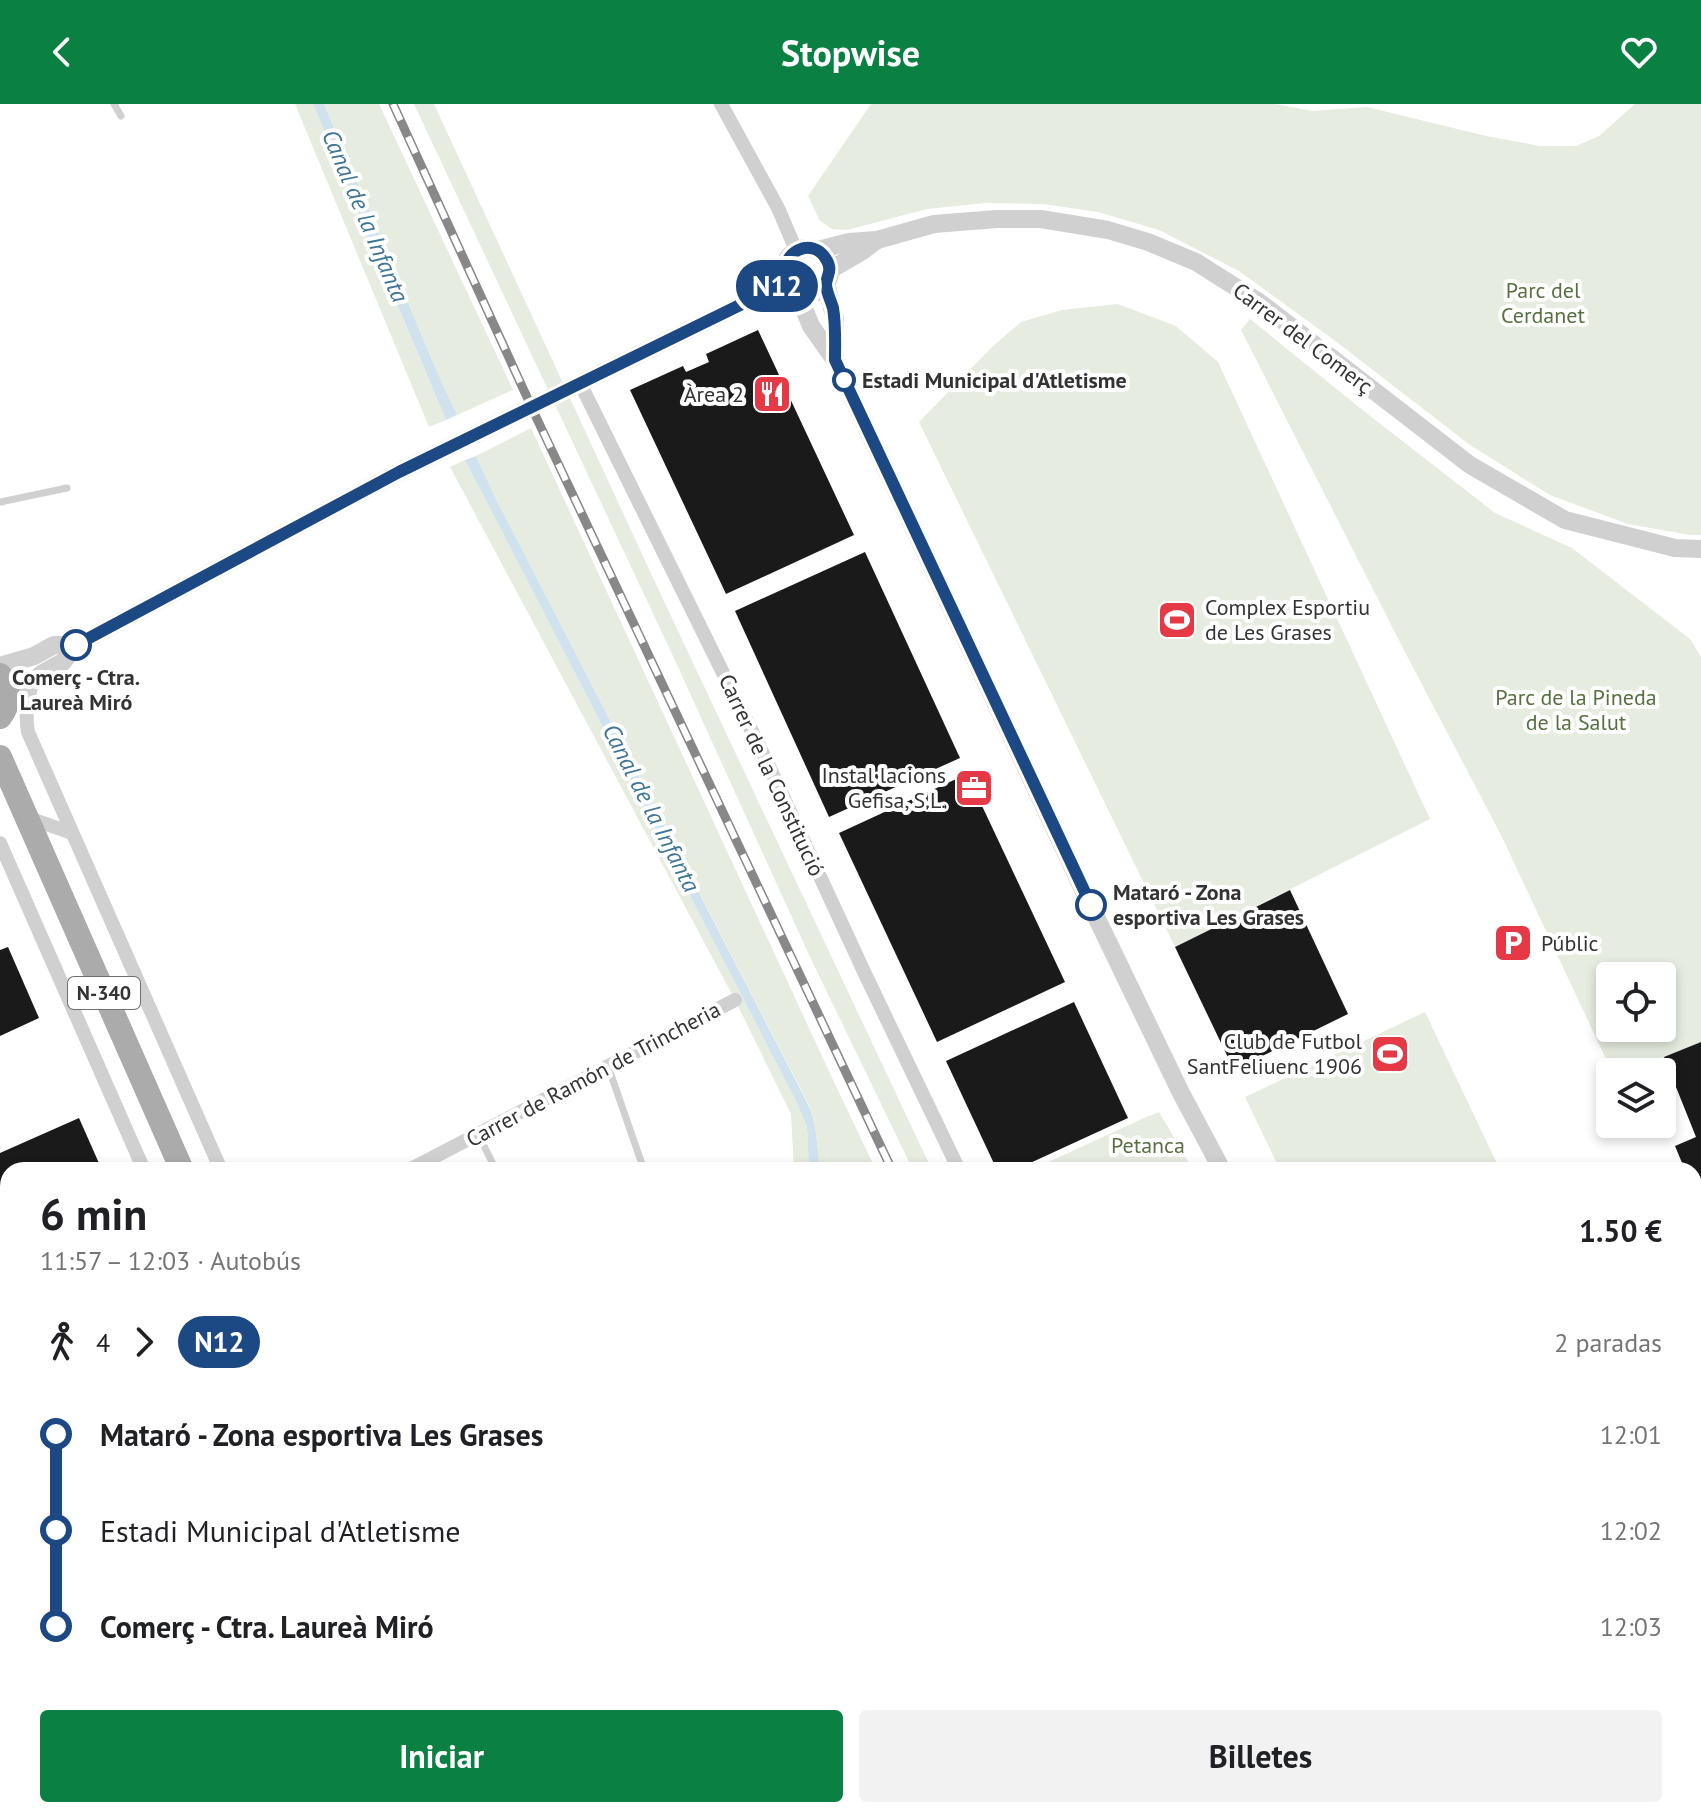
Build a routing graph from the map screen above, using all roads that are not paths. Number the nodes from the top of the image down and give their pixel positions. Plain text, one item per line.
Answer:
1 (114, 104) edge
2 (721, 104) edge
3 (121, 116) dead end
4 (877, 240) junction
5 (796, 250) junction
6 (818, 250) junction
7 (828, 277) junction
8 (792, 287) junction
9 (835, 360) junction
10 (580, 383) junction
11 (67, 488) dead end
12 (0, 502) edge
13 (1701, 549) edge
14 (76, 645) junction
15 (0, 652) edge
16 (20, 660) junction
17 (0, 666) edge
18 (0, 675) edge
19 (33, 681) junction
20 (4, 709) edge
21 (0, 757) edge
22 (26, 817) junction
23 (72, 833) junction
24 (0, 843) edge
25 (735, 1000) dead end
26 (608, 1066) junction
27 (478, 1134) junction
28 (140, 1162) edge
29 (178, 1162) edge
30 (217, 1162) edge
31 (424, 1162) edge
32 (492, 1162) edge
33 (641, 1162) edge
34 (955, 1162) edge
35 (1218, 1162) edge

1 - 3 lane
2 - 5 street
4 - 6 street, Carrer del Comerç
4 - 7 street, Carrer del Comerç
4 - 13 street, Carrer del Comerç
5 - 6 street
5 - 8 street
6 - 7 street
7 - 8 street
7 - 9 street
8 - 9 street
8 - 10 street
9 - 35 street
10 - 14 street
10 - 34 street, Carrer de la Constitució
11 - 12 lane
14 - 16 street
14 - 19 street
15 - 16 street
16 - 17 street
18 - 20 main road
19 - 20 street
19 - 23 street
21 - 22 main road, N-340
22 - 23 street
22 - 29 main road, N-340
23 - 30 street
24 - 28 street
25 - 26 street, Carrer de Ramón de Trincheria
26 - 27 street, Carrer de Ramón de Trincheria
26 - 33 lane
27 - 31 street, Carrer de Ramón de Trincheria
27 - 32 lane

